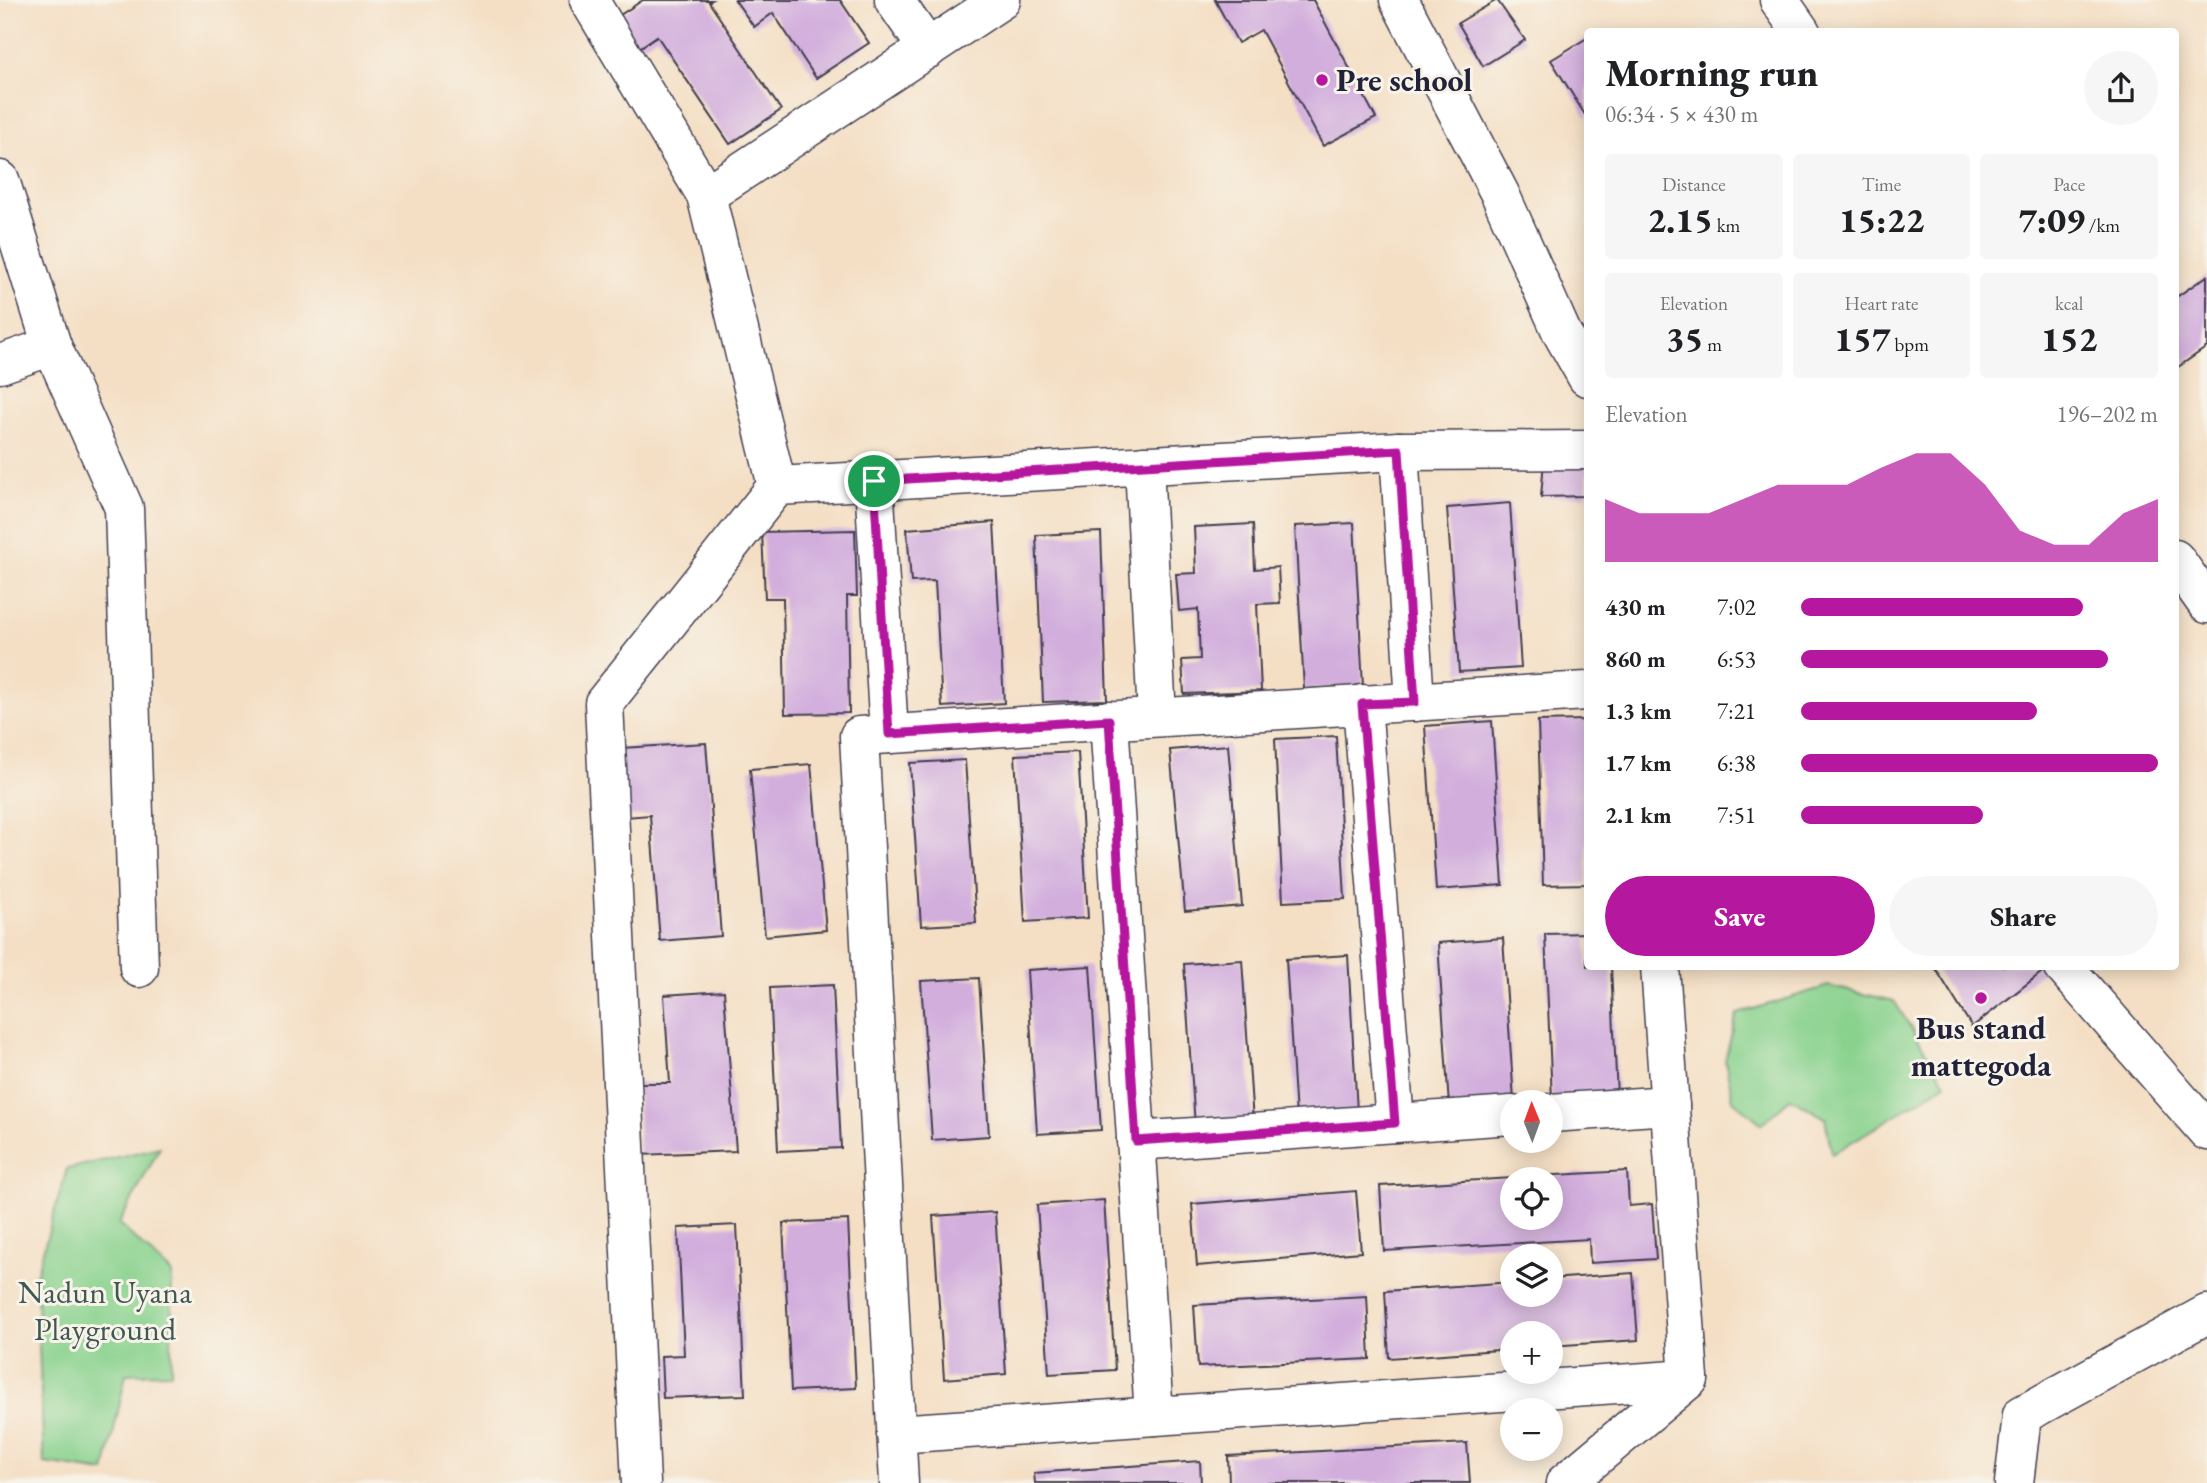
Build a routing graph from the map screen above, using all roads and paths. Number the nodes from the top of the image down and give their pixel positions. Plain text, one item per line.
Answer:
1 (589, 0) edge
2 (894, 0) edge
3 (1001, 0) edge
4 (1399, 0) edge
5 (1779, 0) edge
6 (1798, 28) edge
7 (928, 49) junction
8 (0, 180) edge
9 (706, 195) junction
10 (52, 346) junction
11 (0, 364) edge
12 (1584, 372) edge
13 (1399, 450) junction
14 (1584, 450) edge
15 (1144, 465) junction
16 (874, 481) junction
17 (777, 486) junction
18 (2179, 565) edge
19 (2207, 604) edge
20 (1584, 691) edge
21 (1415, 702) junction
22 (1362, 704) junction
23 (1157, 717) junction
24 (1109, 720) junction
25 (889, 734) junction
26 (139, 968) dead end
27 (1660, 970) edge
28 (2066, 970) edge
29 (1670, 1105) junction
30 (1563, 1112) edge
31 (1500, 1116) edge
32 (1395, 1123) junction
33 (2207, 1131) edge
34 (1136, 1141) junction
35 (2207, 1314) edge
36 (1689, 1379) junction
37 (1154, 1416) junction
38 (896, 1434) junction
39 (641, 1483) edge
40 (899, 1483) edge
41 (1565, 1483) edge
42 (2014, 1483) edge

1 - 9 street
2 - 7 street
3 - 7 street
4 - 12 street
5 - 6 street
7 - 9 street
8 - 10 street
9 - 17 street
10 - 11 street
10 - 26 street
13 - 14 street
13 - 15 street
13 - 21 street
15 - 16 street
15 - 23 street
16 - 17 street
16 - 25 street
17 - 39 street
18 - 19 street
20 - 21 street
21 - 22 street
22 - 23 street
22 - 32 street
23 - 24 street
24 - 25 street
24 - 34 street
25 - 38 street
27 - 29 street
28 - 33 street
29 - 30 street
29 - 36 street
31 - 32 street
32 - 34 street
34 - 37 street
35 - 42 street
36 - 37 street
36 - 41 street
37 - 38 street
38 - 40 street

